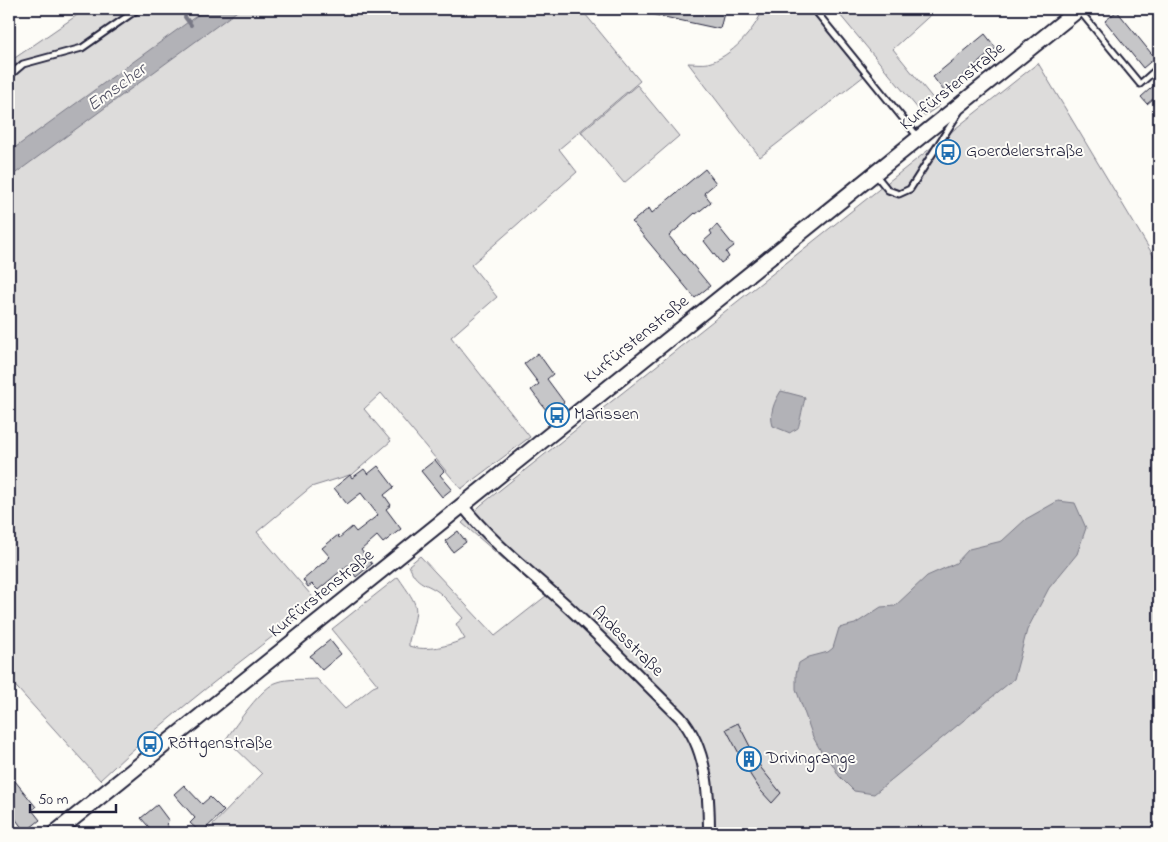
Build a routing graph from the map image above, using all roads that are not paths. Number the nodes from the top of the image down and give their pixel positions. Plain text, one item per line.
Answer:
1 (138, 9) edge
2 (814, 9) edge
3 (1079, 9) edge
4 (1159, 67) edge
5 (9, 76) edge
6 (964, 101) junction
7 (919, 138) junction
8 (875, 174) junction
9 (462, 505) junction
10 (55, 833) edge
11 (709, 833) edge

1 - 5 lane
2 - 7 lane
3 - 4 lane
3 - 6 main road, Kurfürstenstraße
6 - 7 main road, Kurfürstenstraße
6 - 8 lane
7 - 8 main road, Kurfürstenstraße
8 - 9 main road, Kurfürstenstraße
9 - 10 main road, Kurfürstenstraße
9 - 11 street, Ardesstraße

